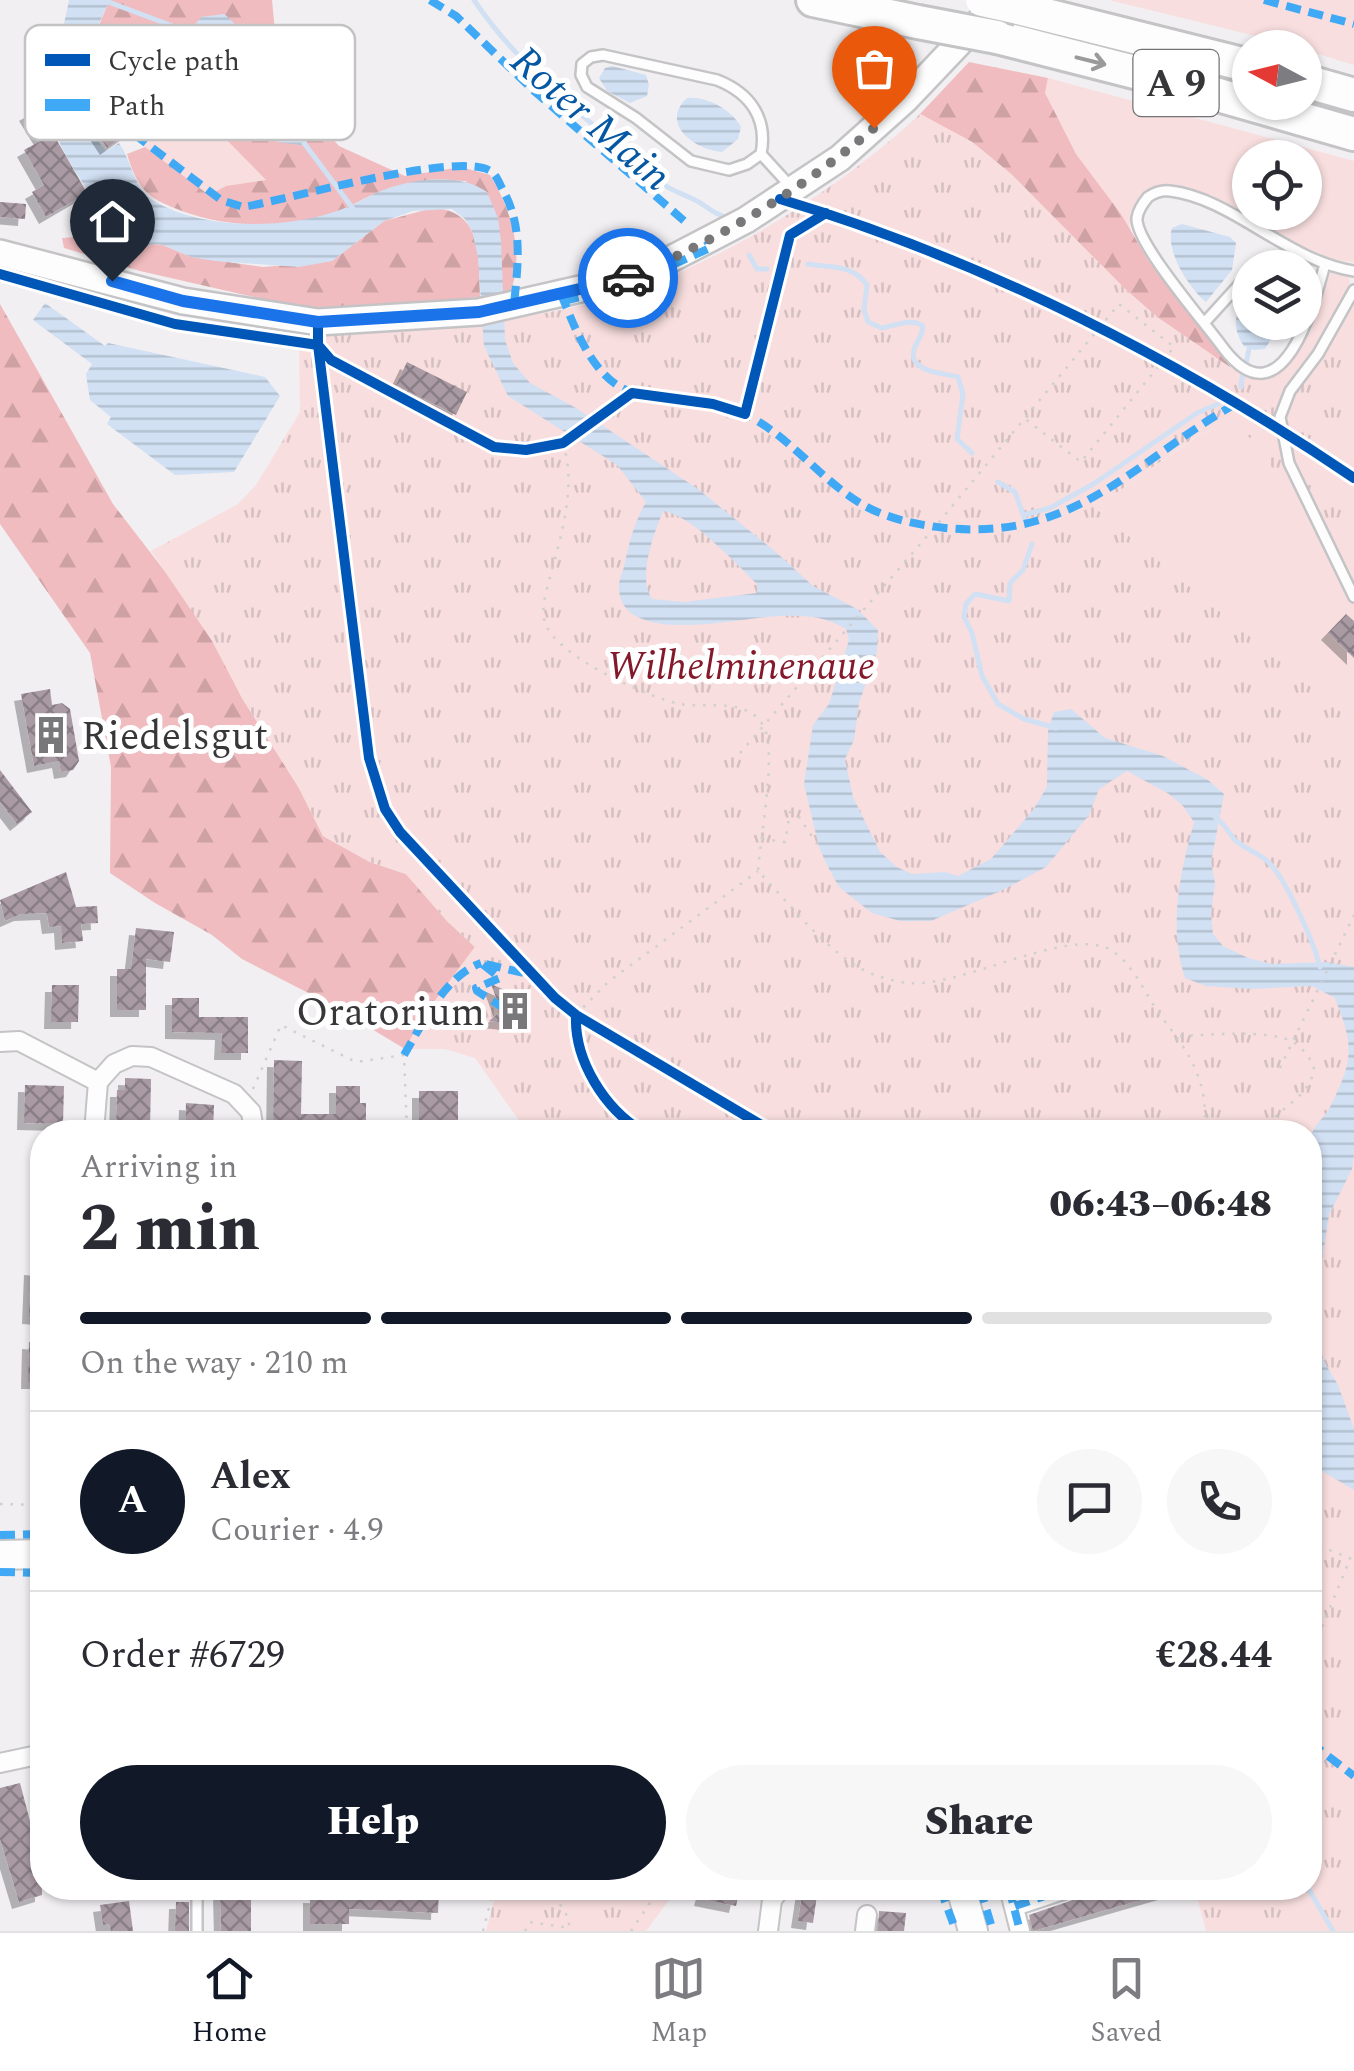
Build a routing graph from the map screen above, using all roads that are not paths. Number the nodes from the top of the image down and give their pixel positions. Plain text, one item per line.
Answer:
1 (813, 0) edge
2 (982, 0) edge
3 (1009, 4) edge
4 (1232, 61) edge
5 (1322, 86) edge
6 (1354, 95) edge
7 (1354, 134) edge
8 (761, 154) junction
9 (794, 190) junction
10 (0, 253) edge
11 (1325, 264) junction
12 (1354, 271) edge
13 (1354, 290) edge
14 (1232, 292) edge
15 (1205, 322) junction
16 (1354, 596) edge
17 (0, 1042) edge
18 (98, 1082) junction
19 (95, 1120) edge
20 (254, 1120) edge
21 (30, 1554) edge
22 (0, 1555) edge
23 (30, 1757) edge
24 (0, 1763) edge
25 (197, 1900) edge
26 (772, 1900) edge
27 (964, 1900) edge
28 (1013, 1900) edge
29 (197, 1931) edge
30 (768, 1931) edge
31 (973, 1931) edge
32 (1020, 1931) edge

1 -> 7 highway, A 9, bridge
2 - 3 highway, A 9, bridge
3 - 4 highway, A 9
3 - 9 street
5 - 6 highway
8 - 8 lane
8 - 9 lane
9 - 10 street
11 - 12 lane
11 - 15 lane
11 - 15 lane
13 - 16 lane
14 - 15 lane
17 - 18 street
18 - 19 street
18 - 20 street
21 - 22 main road
23 - 24 street
25 - 29 lane
26 - 30 street
27 - 31 main road
28 - 32 street

